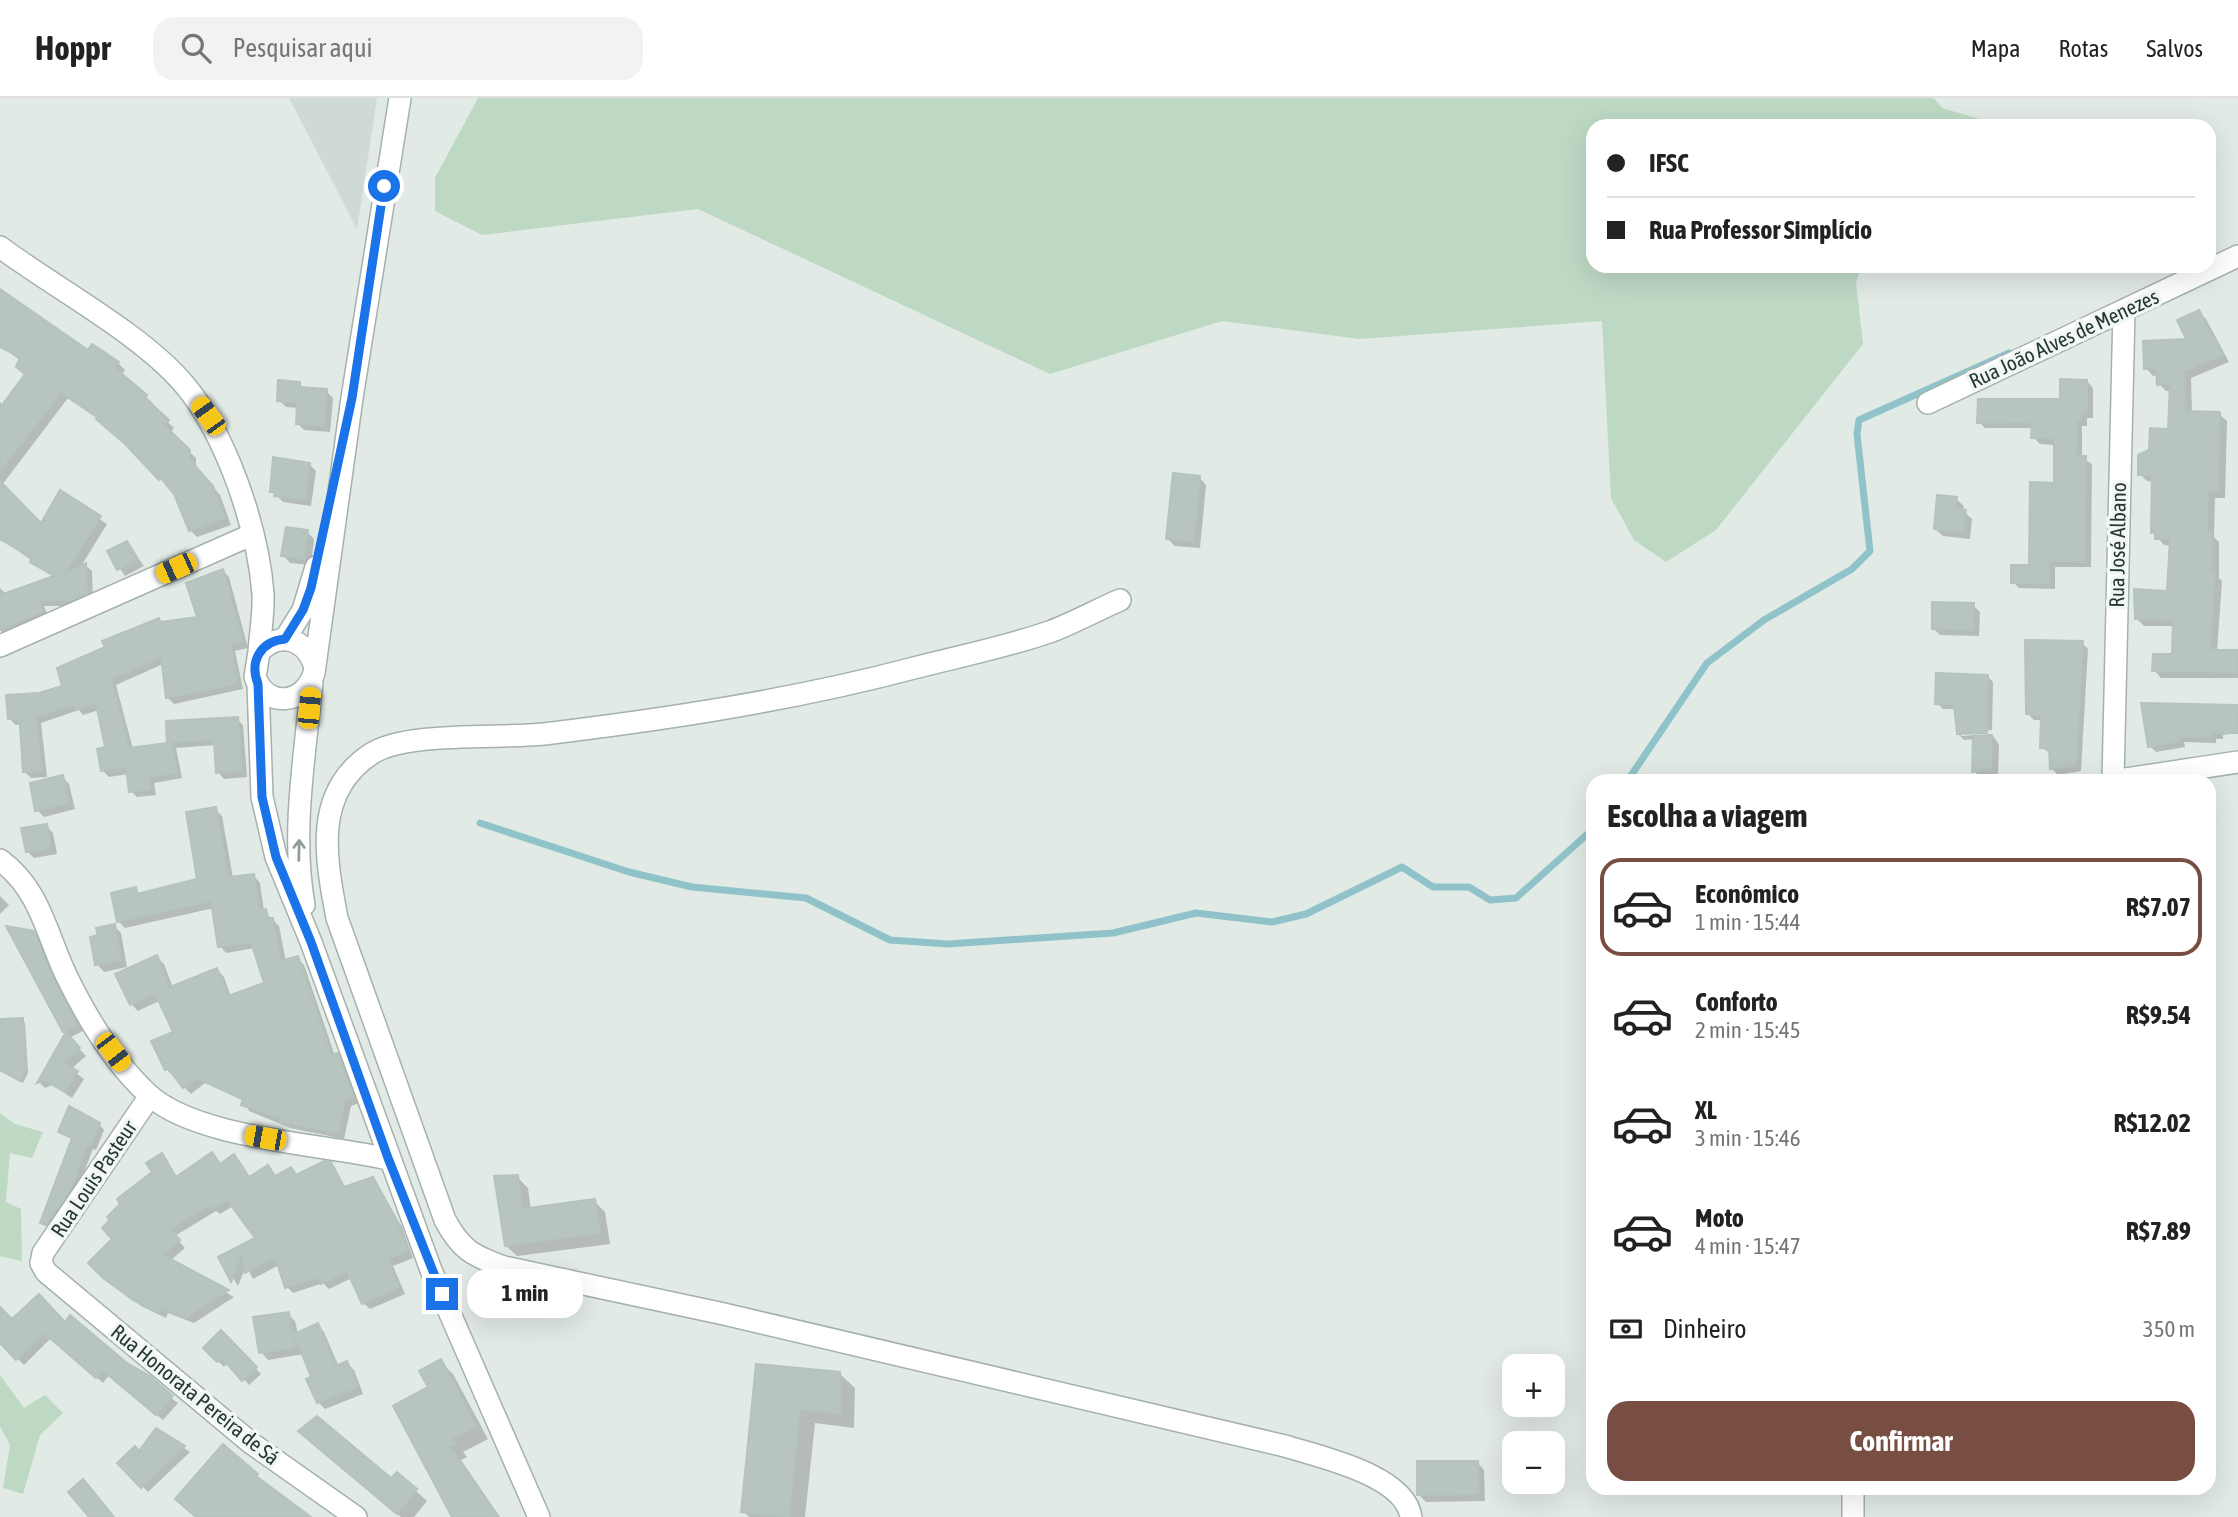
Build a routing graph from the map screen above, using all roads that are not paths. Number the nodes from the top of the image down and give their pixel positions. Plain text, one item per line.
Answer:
1 (400, 98) edge
2 (0, 247) edge
3 (2238, 256) edge
4 (2216, 266) edge
5 (2202, 273) edge
6 (2124, 310) junction
7 (352, 398) junction
8 (1928, 403) dead end
9 (251, 535) junction
10 (263, 595) junction
11 (1120, 600) dead end
12 (285, 639) junction
13 (0, 646) edge
14 (259, 652) junction
15 (313, 673) junction
16 (258, 684) junction
17 (2238, 762) edge
18 (2113, 774) edge
19 (2159, 774) edge
20 (0, 860) edge
21 (311, 942) junction
22 (150, 1096) junction
23 (388, 1158) junction
24 (41, 1263) joint
25 (1853, 1495) edge
26 (356, 1517) edge
27 (539, 1517) edge
28 (1411, 1517) edge
29 (1853, 1517) edge

1 - 7 street
2 - 9 street
3 - 4 street, Rua João Alves de Menezes
5 - 6 street, Rua João Alves de Menezes
6 - 8 street, Rua João Alves de Menezes
6 - 18 street, Rua José Albano
7 - 12 street
7 - 15 street
9 - 10 street
9 - 13 street
10 - 12 street
10 - 14 street
11 - 28 street
12 - 14 street
12 - 15 street
14 - 16 street
15 - 16 street
21 -> 15 street
16 - 21 street
17 - 19 street
20 - 22 street
21 - 23 street
22 - 23 street
22 - 24 street, Rua Louis Pasteur
23 - 27 street
24 - 26 street, Rua Honorata Pereira de Sá
25 - 29 street

